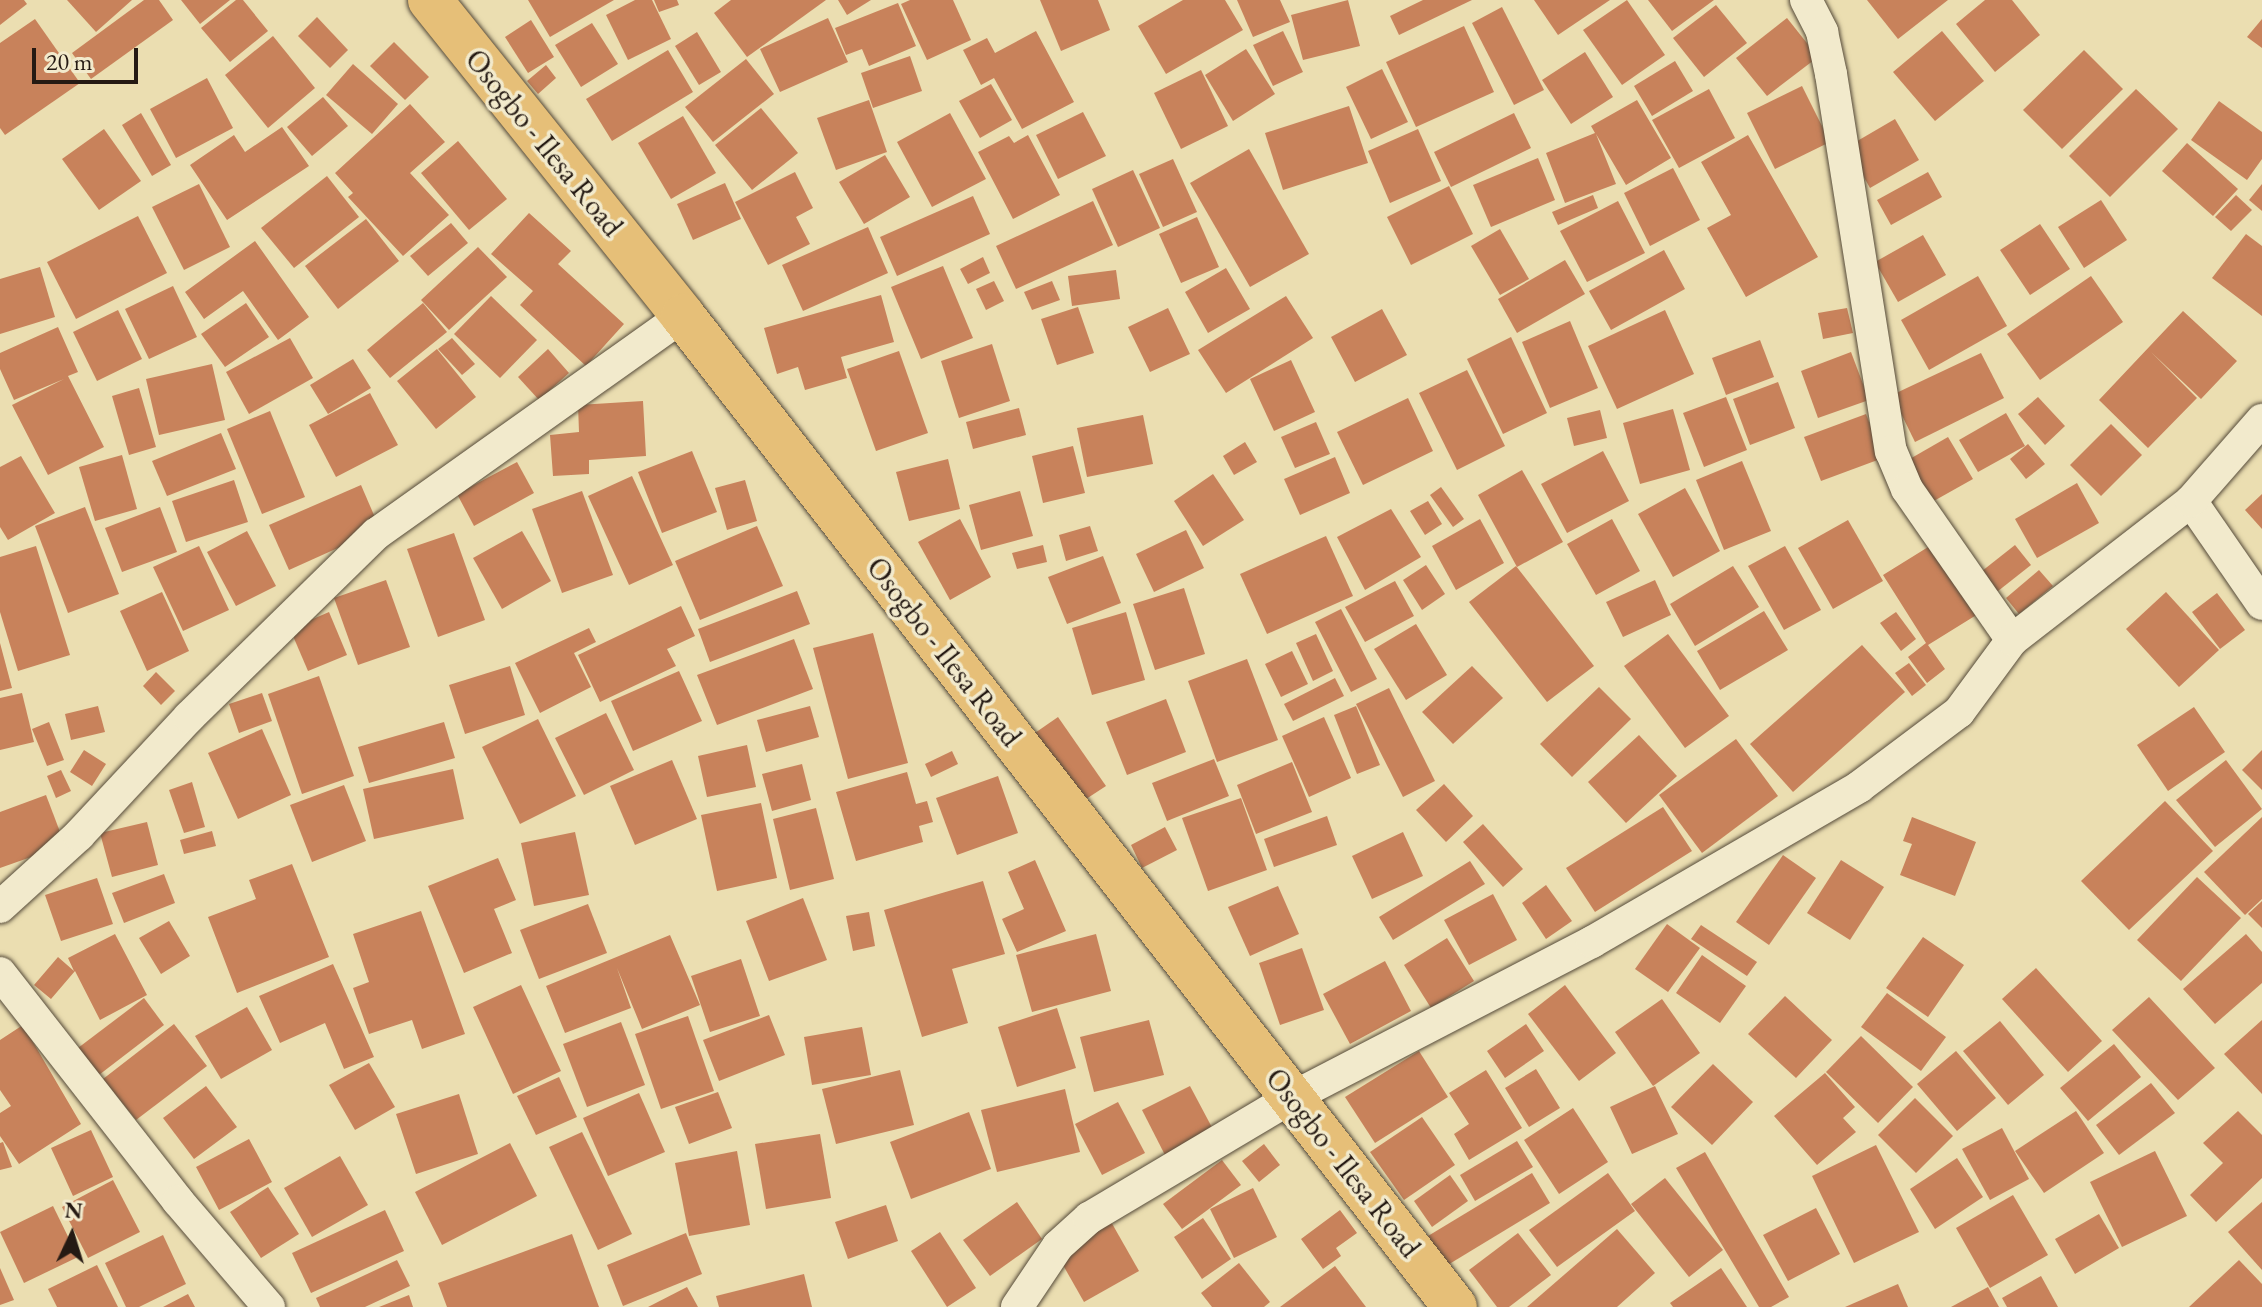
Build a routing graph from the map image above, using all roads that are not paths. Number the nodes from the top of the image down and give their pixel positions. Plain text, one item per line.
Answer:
1 (430, 0) edge
2 (1806, 0) edge
3 (683, 316) junction
4 (2262, 420) edge
5 (2191, 501) junction
6 (2262, 604) edge
7 (2012, 640) junction
8 (0, 907) edge
9 (0, 973) edge
10 (1291, 1098) junction
11 (269, 1307) edge
12 (1017, 1307) edge
13 (1455, 1307) edge

1 - 3 main road, Osogbo - Ilesa Road
2 - 7 street
3 - 8 street
3 - 10 main road, Osogbo - Ilesa Road
4 - 5 street
5 - 6 street
5 - 7 street
7 - 10 street
9 - 11 street
10 - 12 street
10 - 13 main road, Osogbo - Ilesa Road

